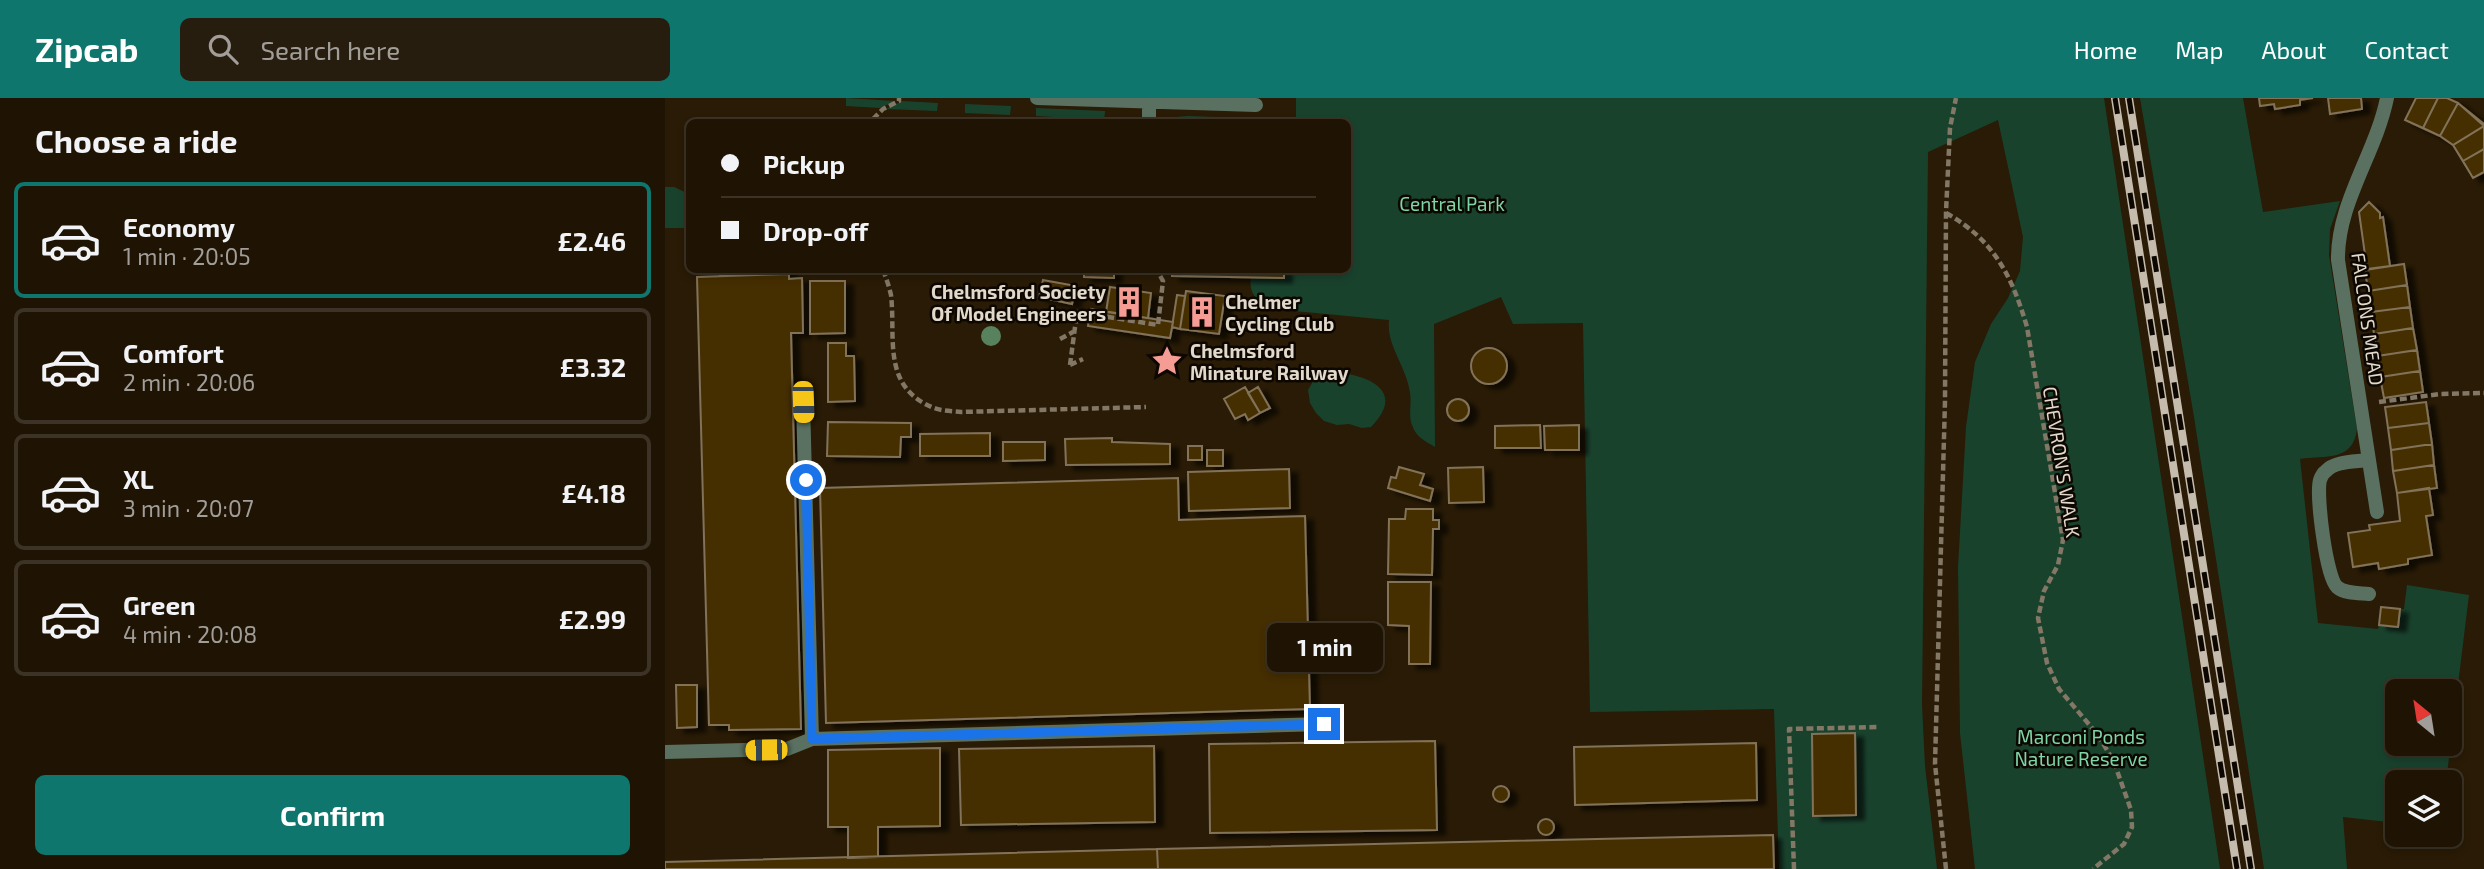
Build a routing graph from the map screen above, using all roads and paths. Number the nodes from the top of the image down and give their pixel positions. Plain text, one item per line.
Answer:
1 (899, 98) edge
2 (1037, 98) edge
3 (1956, 98) edge
4 (2387, 98) edge
5 (1149, 103) junction
6 (1256, 105) dead end
7 (873, 119) dead end
8 (1149, 119) edge
9 (1946, 212) junction
10 (884, 273) edge
11 (1159, 273) edge
12 (1074, 332) junction
13 (1060, 339) dead end
14 (1083, 359) dead end
15 (2484, 393) edge
16 (803, 402) dead end
17 (2361, 405) junction
18 (1146, 407) dead end
19 (2368, 460) junction
20 (2377, 512) dead end
21 (2369, 594) dead end
22 (1324, 724) dead end
23 (1877, 727) dead end
24 (812, 739) junction
25 (665, 752) edge
26 (1794, 869) edge
27 (1946, 869) edge
28 (2093, 869) edge

1 - 7 path
2 - 5 street
3 - 9 path
4 - 17 street, FALCONS MEAD
5 - 6 street
5 - 8 street
9 - 27 path
9 - 28 path, CHEVRON'S WALK
10 - 18 path
11 - 12 path
12 - 13 path
12 - 14 path
15 - 17 path
16 - 24 street
17 - 19 street, FALCONS MEAD
19 - 20 street, FALCONS MEAD
19 - 21 street
22 - 24 street
23 - 26 path
24 - 25 street

